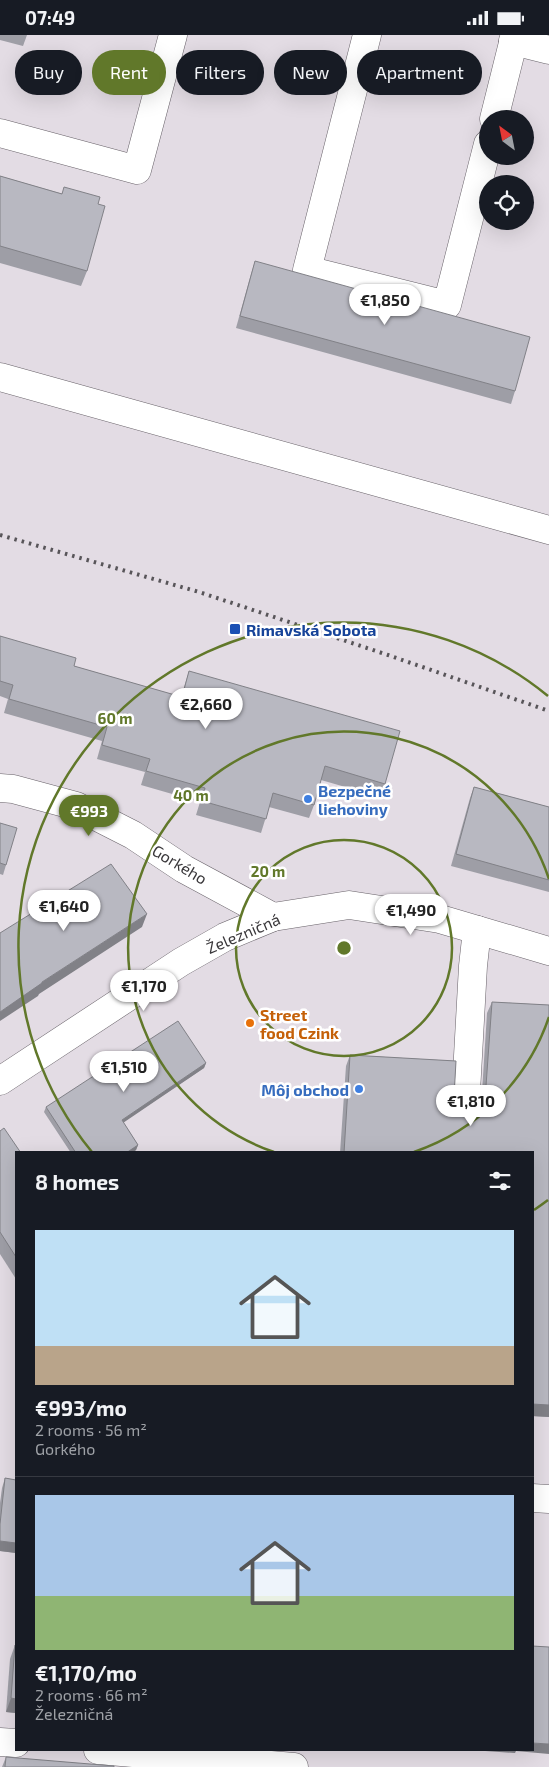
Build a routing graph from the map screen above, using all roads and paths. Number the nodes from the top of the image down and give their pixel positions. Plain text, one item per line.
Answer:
1 (173, 35) edge
2 (366, 35) edge
3 (514, 38) edge
4 (549, 50) edge
5 (496, 110) edge
6 (0, 133) edge
7 (483, 165) edge
8 (0, 377) edge
9 (549, 530) edge
10 (0, 788) edge
11 (273, 917) junction
12 (477, 929) junction
13 (549, 951) edge
14 (0, 1081) edge
15 (465, 1110) dead end
16 (534, 1498) edge
17 (549, 1499) edge
18 (0, 1741) edge
19 (15, 1743) edge
20 (110, 1751) edge
21 (294, 1767) edge

1 - 6 street
2 - 7 street
3 - 4 street
3 - 5 street
8 - 9 street
10 - 11 street, Gorkého
11 - 12 street, Železničná
11 - 14 street, Železničná
12 - 13 street, Železničná
12 - 15 street
16 - 17 street
18 - 19 street
20 - 21 street

